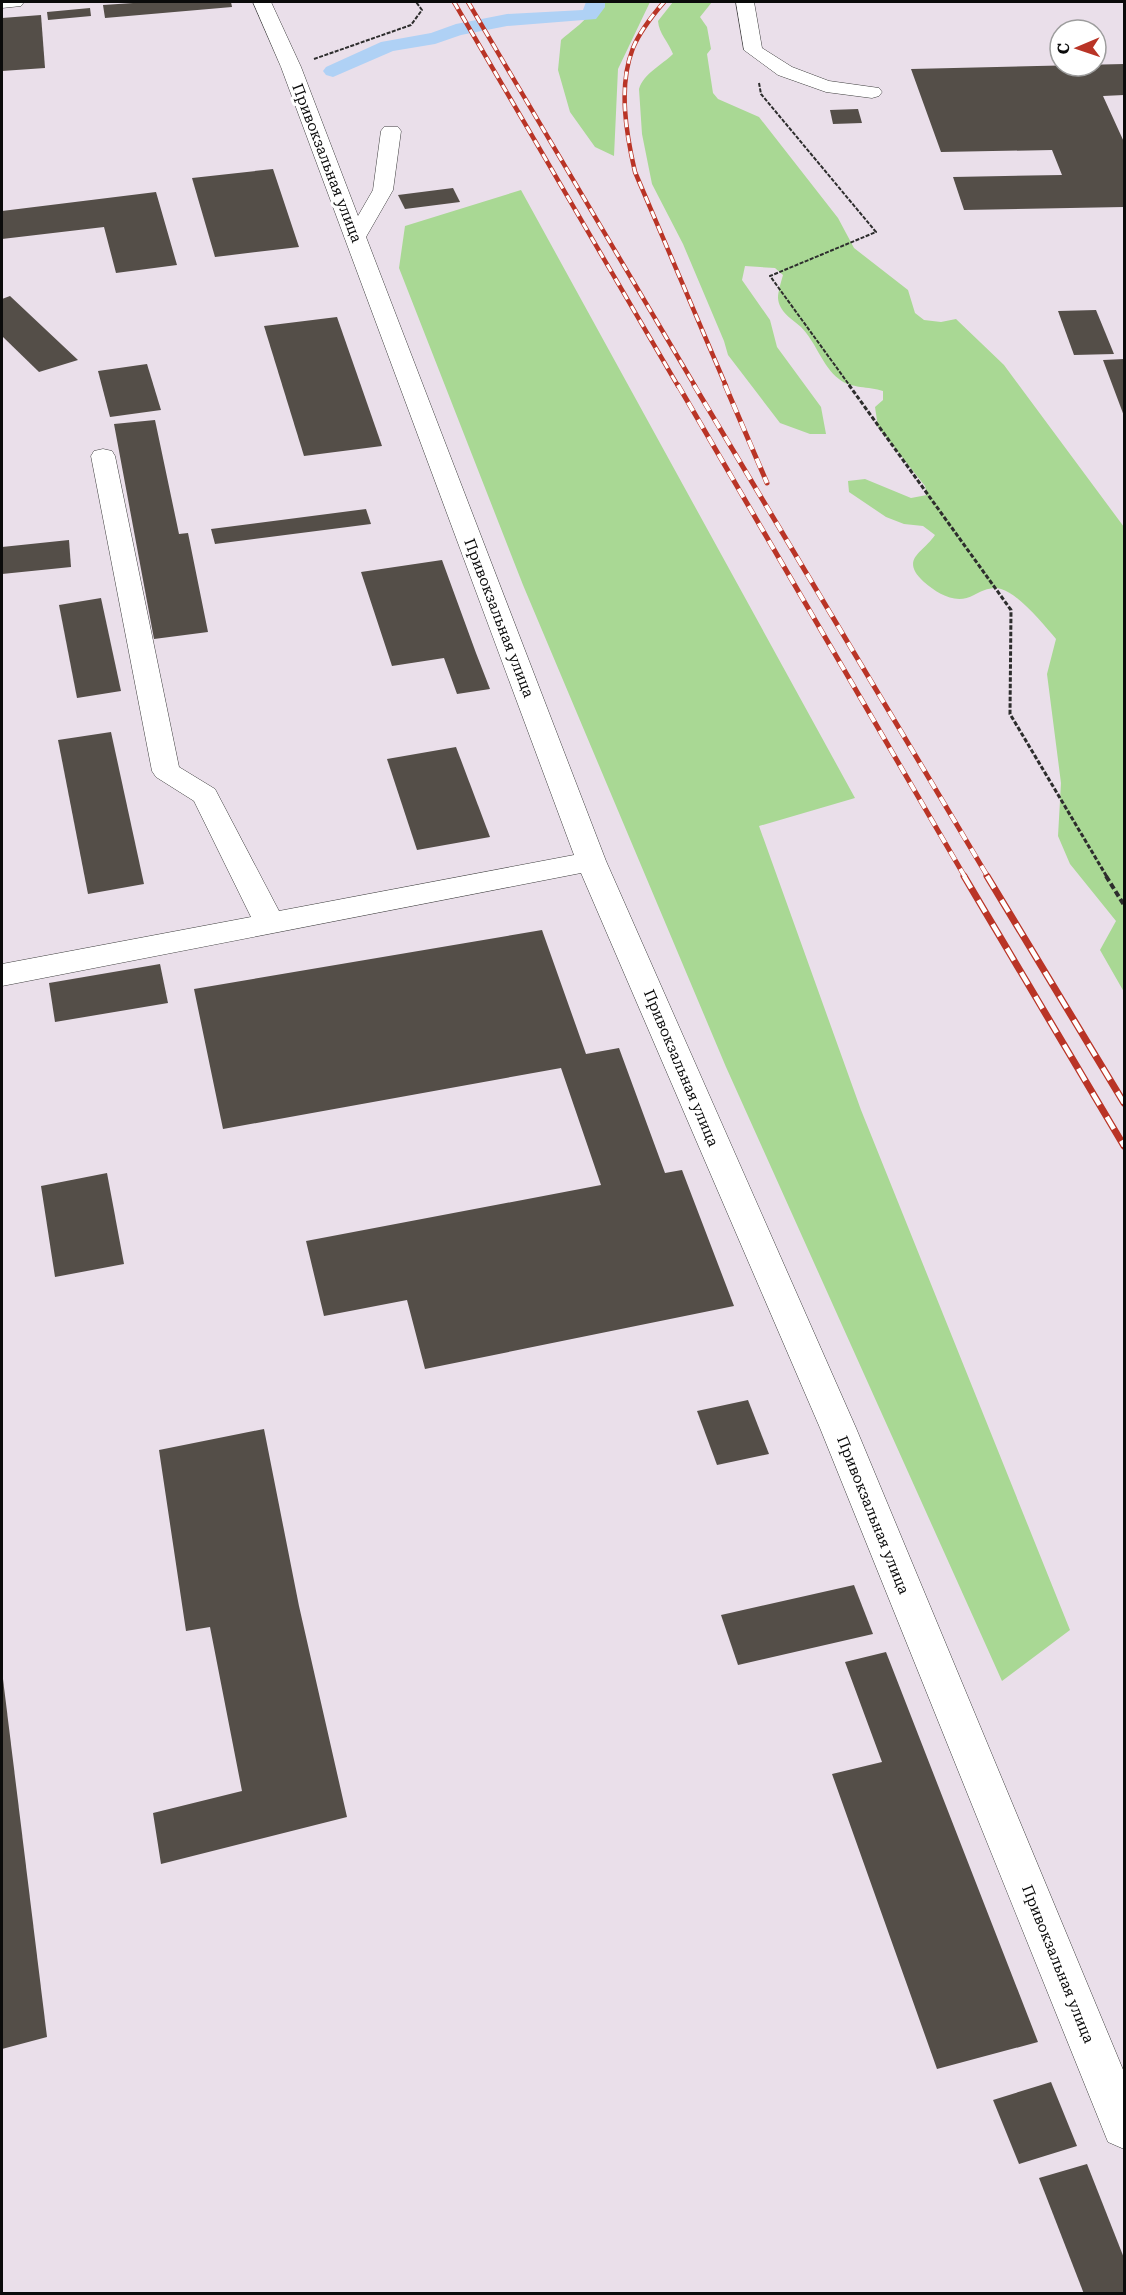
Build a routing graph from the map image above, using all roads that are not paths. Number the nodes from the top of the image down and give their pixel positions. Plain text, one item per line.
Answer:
1 (15, 2) edge
2 (745, 2) edge
3 (2, 3) edge
4 (266, 3) edge
5 (872, 92) dead end
6 (392, 131) dead end
7 (355, 238) junction
8 (103, 456) dead end
9 (591, 861) junction
10 (269, 922) junction
11 (2, 975) edge
12 (1125, 2126) edge

1 - 3 street
2 - 5 street
4 - 7 street, Привокзальная улица
6 - 7 street
7 - 9 street, Привокзальная улица
8 - 10 street
9 - 10 street
9 - 12 street, Привокзальная улица
10 - 11 street

